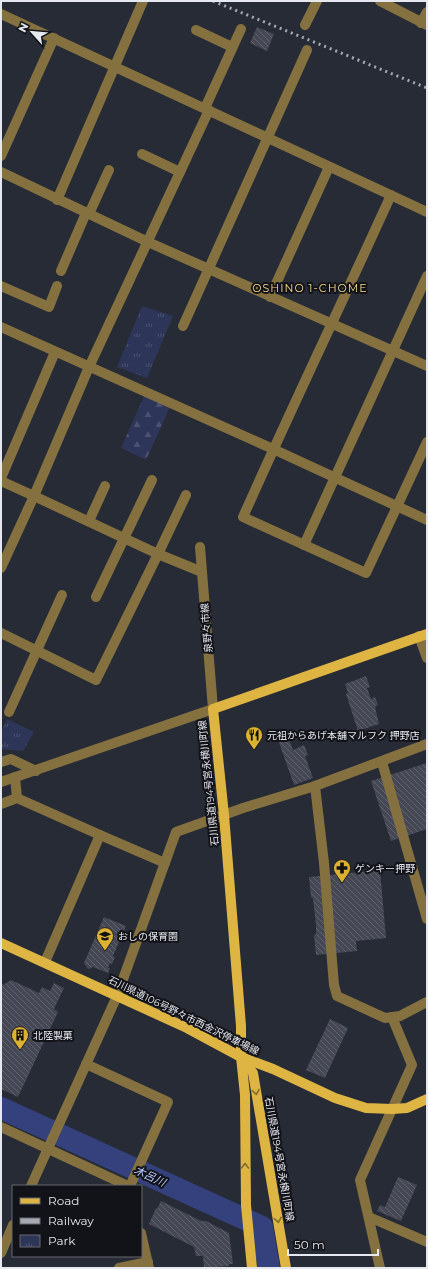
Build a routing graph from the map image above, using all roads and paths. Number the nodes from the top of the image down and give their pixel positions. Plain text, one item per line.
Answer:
1 (143, 1) edge
2 (318, 1) edge
3 (380, 1) edge
4 (427, 12) edge
5 (1, 14) edge
6 (424, 24) edge
7 (305, 25) dead end
8 (241, 28) dead end
9 (196, 30) dead end
10 (54, 38) junction
11 (232, 47) junction
12 (307, 50) dead end
13 (115, 66) junction
14 (207, 109) junction
15 (268, 138) junction
16 (142, 154) dead end
17 (1, 156) edge
18 (329, 167) junction
19 (109, 170) dead end
20 (1, 172) edge
21 (180, 172) junction
22 (391, 195) junction
23 (57, 200) junction
24 (427, 212) edge
25 (88, 214) junction
26 (148, 242) junction
27 (209, 269) junction
28 (60, 271) dead end
29 (427, 276) edge
30 (1, 286) edge
31 (57, 286) dead end
32 (270, 297) junction
33 (333, 323) junction
34 (183, 326) dead end
35 (1, 327) edge
36 (392, 350) junction
37 (55, 352) junction
38 (427, 366) edge
39 (89, 367) junction
40 (427, 442) edge
41 (273, 449) junction
42 (336, 478) junction
43 (1, 480) edge
44 (152, 480) dead end
45 (105, 486) dead end
46 (186, 495) dead end
47 (34, 496) junction
48 (398, 507) junction
49 (427, 520) edge
50 (89, 522) junction
51 (124, 538) junction
52 (304, 545) junction
53 (200, 547) dead end
54 (158, 554) junction
55 (1, 568) edge
56 (202, 572) junction
57 (62, 595) dead end
58 (96, 597) dead end
59 (1, 633) edge
60 (423, 635) edge
61 (36, 650) junction
62 (427, 658) edge
63 (213, 709) junction
64 (9, 712) dead end
65 (427, 744) edge
66 (1, 762) edge
67 (382, 762) junction
68 (36, 770) junction
69 (15, 777) junction
70 (1, 782) edge
71 (315, 786) junction
72 (18, 798) junction
73 (1, 804) edge
74 (224, 815) junction
75 (100, 835) junction
76 (165, 863) junction
77 (427, 919) edge
78 (1, 943) edge
79 (45, 962) junction
80 (117, 996) junction
81 (427, 1002) edge
82 (392, 1017) junction
83 (241, 1057) junction
84 (86, 1064) junction
85 (427, 1099) edge
86 (392, 1109) junction
87 (1, 1127) edge
88 (49, 1147) junction
89 (31, 1185) edge
90 (130, 1185) edge
91 (369, 1217) junction
92 (8, 1229) edge
93 (142, 1237) edge
94 (427, 1242) edge
95 (1, 1253) edge
96 (149, 1265) edge
97 (119, 1268) edge
98 (252, 1268) edge
99 (286, 1268) edge
100 (380, 1268) edge

1 - 13 street
2 - 7 street
3 - 6 street
4 - 6 street
5 - 10 street
8 - 11 street
9 - 11 street
10 - 13 street
10 - 17 street
11 - 14 street
12 - 15 street
13 - 14 street
13 - 23 street
14 - 15 street
14 - 21 street
15 - 18 street
15 - 27 street
16 - 21 street
18 - 22 street
18 - 32 street
19 - 25 street
20 - 23 street
21 - 26 street
22 - 24 street
22 - 33 street
23 - 25 street
25 - 26 street
25 - 28 street
26 - 27 street
26 - 39 street
27 - 32 street
27 - 34 street
29 - 36 street
30 - 31 street
32 - 33 street
33 - 36 street
33 - 41 street
35 - 37 street
36 - 38 street
36 - 42 street
37 - 39 street
37 - 43 street
39 - 41 street
39 - 47 street
40 - 48 street
41 - 42 street
41 - 52 street
42 - 48 street
42 - 52 street
43 - 47 street
44 - 51 street
45 - 50 street
46 - 54 street
47 - 50 street
47 - 55 street
48 - 49 street
48 - 52 street
50 - 51 street
51 - 54 street
51 - 58 street
53 - 56 street, 泉野々市線
54 - 56 street
54 - 61 street
56 - 63 street, 泉野々市線
57 - 61 street
59 - 61 street
60 - 62 street
60 - 63 main road, 石川県道194号宮永横川町線
61 - 64 street
63 - 68 street
63 - 74 main road, 石川県道194号宮永横川町線
65 - 67 street
66 - 68 street
67 - 71 street
67 - 77 street
68 - 69 street
69 - 70 street
69 - 72 street
71 - 74 street
71 - 82 street
72 - 73 street
72 - 75 street
74 - 76 street
74 - 83 main road, 石川県道194号宮永横川町線
75 - 76 street
75 - 79 street
76 - 80 street
78 - 79 main road, 石川県道106号野々市西金沢停車場線
79 - 80 main road, 石川県道106号野々市西金沢停車場線
80 - 83 main road, 石川県道106号野々市西金沢停車場線
80 - 84 street
81 - 82 street
82 - 86 street
83 - 86 main road, 石川県道106号野々市西金沢停車場線
98 -> 83 main road, 石川県道194号宮永横川町線
83 -> 99 main road, 石川県道194号宮永横川町線
84 - 88 street
84 - 90 street
85 - 86 main road, 石川県道106号野々市西金沢停車場線
86 - 91 street
87 - 88 street
88 - 89 street
88 - 90 street
91 - 94 street
91 - 100 street
92 - 95 street
93 - 96 street
96 - 97 street

